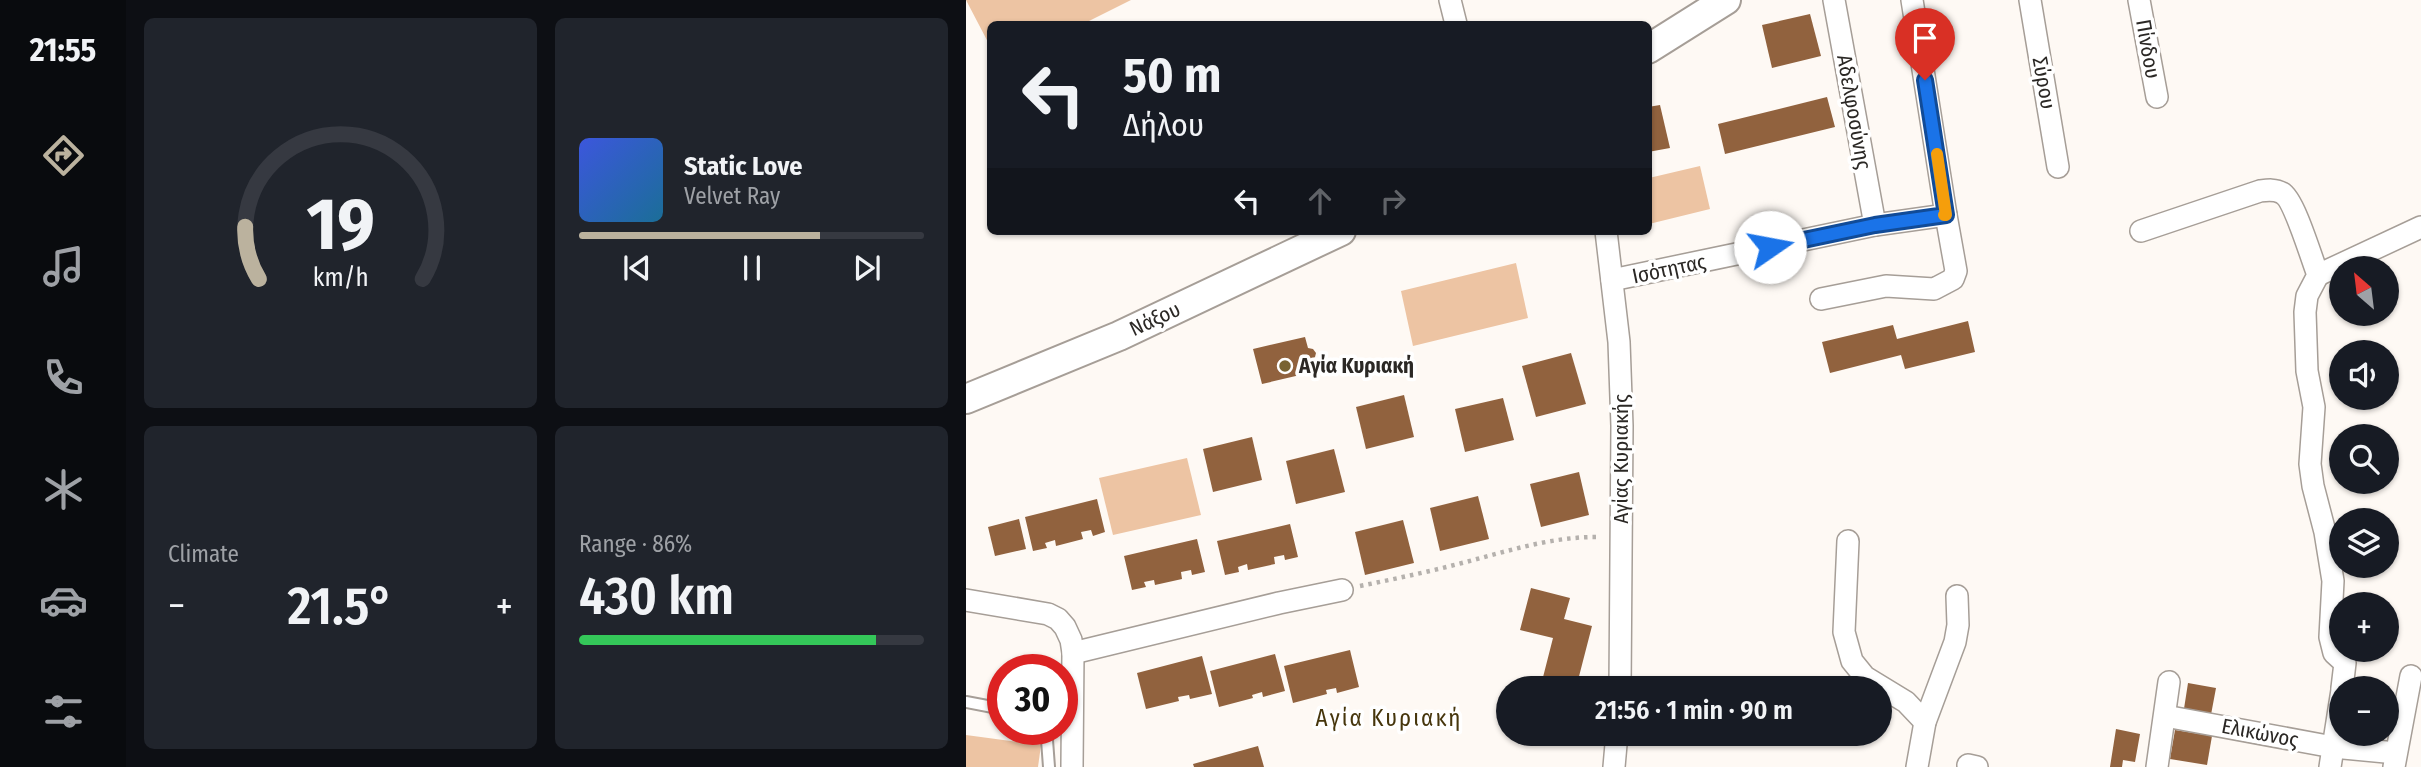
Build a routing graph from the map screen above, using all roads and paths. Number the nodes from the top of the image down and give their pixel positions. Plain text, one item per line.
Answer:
1 (1450, 0) edge
2 (1726, 0) edge
3 (1834, 0) edge
4 (1912, 0) edge
5 (2030, 0) edge
6 (2139, 0) edge
7 (1455, 21) edge
8 (1652, 46) edge
9 (2157, 97) dead end
10 (2058, 167) dead end
11 (1946, 215) junction
12 (1875, 225) junction
13 (2421, 227) edge
14 (2141, 231) dead end
15 (1333, 235) edge
16 (1606, 235) edge
17 (2318, 275) junction
18 (1612, 280) junction
19 (1821, 299) dead end
20 (966, 399) edge
21 (1620, 537) junction
22 (1848, 541) dead end
23 (1342, 590) joint
24 (1957, 596) dead end
25 (966, 600) edge
26 (1073, 653) junction
27 (1620, 676) edge
28 (2344, 676) edge
29 (2411, 676) dead end
30 (2169, 682) dead end
31 (966, 702) edge
32 (987, 706) edge
33 (2165, 716) junction
34 (1925, 722) junction
35 (1047, 745) edge
36 (1616, 746) edge
37 (2332, 757) edge
38 (2395, 760) edge
39 (1049, 767) edge
40 (1072, 767) edge
41 (1614, 767) edge
42 (1917, 767) edge
43 (2157, 767) edge

1 - 7 street
2 - 8 street
3 - 12 street, Αδελφοσύνης
4 - 11 street
5 - 10 street, Σύρου
6 - 9 street, Πίνδου
11 - 12 street, Ισότητας
11 - 19 street
12 - 18 street, Ισότητας
13 - 17 street
14 - 17 street
15 - 20 street, Νάξου
16 - 18 street, Αγίας Κυριακής
17 - 28 street
18 - 21 street, Αγίας Κυριακής
21 - 23 path
21 - 27 street, Αγίας Κυριακής
22 - 34 street
23 - 26 street
24 - 34 street
25 - 26 street
26 - 40 street
29 - 38 street
30 - 33 street
31 - 32 lane
33 - 37 street, Ελικώνος
33 - 43 street
34 - 42 street
35 - 39 lane
36 - 41 street
37 - 38 street, Ελικώνος

